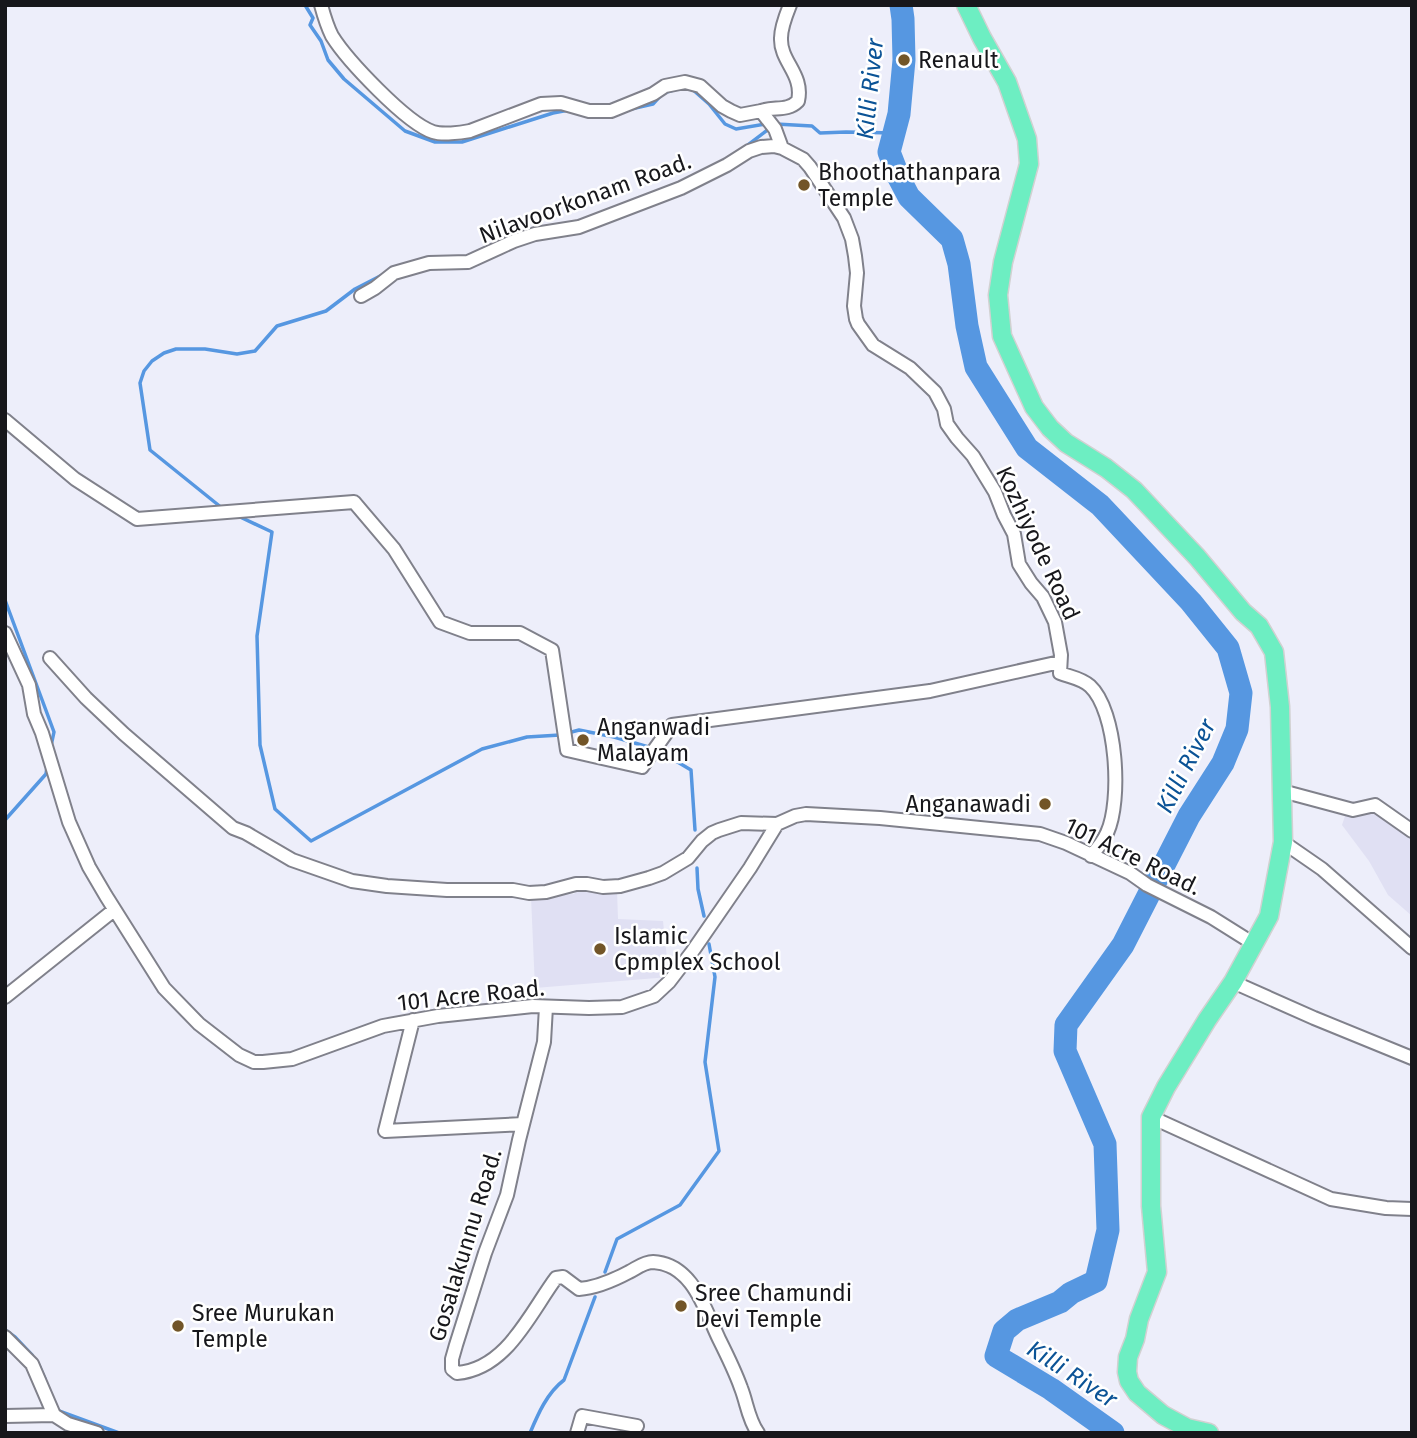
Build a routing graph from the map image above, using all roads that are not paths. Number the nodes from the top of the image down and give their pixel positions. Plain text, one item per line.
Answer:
1 (321, 5) edge
2 (790, 5) edge
3 (970, 8) edge
4 (761, 111) junction
5 (782, 148) junction
6 (361, 296) dead end
7 (5, 420) edge
8 (5, 633) edge
9 (50, 658) dead end
10 (1060, 662) junction
11 (1282, 792) junction
12 (777, 824) junction
13 (1412, 831) edge
14 (1283, 842) junction
15 (1091, 856) junction
16 (114, 910) junction
17 (1254, 944) junction
18 (1412, 948) edge
19 (1233, 982) junction
20 (5, 998) edge
21 (546, 1007) junction
22 (413, 1020) junction
23 (1412, 1058) edge
24 (1151, 1117) junction
25 (523, 1124) junction
26 (1412, 1209) edge
27 (5, 1337) edge
28 (54, 1415) junction
29 (5, 1416) edge
30 (637, 1426) dead end
31 (97, 1433) edge
32 (577, 1433) edge
33 (758, 1433) edge
34 (1209, 1433) edge

1 - 4 street
2 - 4 street
3 - 11 main road
4 - 5 street
5 - 6 street, Nilavoorkonam Road.
5 - 10 street, Kozhiyode Road
7 - 10 street
8 - 16 street, 101 Acre Road.
9 - 12 street
10 - 15 street
11 - 13 street
11 - 14 main road
12 - 15 street, 101 Acre Road.
12 - 21 street, 101 Acre Road.
14 - 17 main road
14 - 18 street
15 - 17 street, 101 Acre Road.
16 - 20 street
16 - 22 street, 101 Acre Road.
17 - 19 main road
19 - 23 street
19 - 24 main road
21 - 22 street, 101 Acre Road.
21 - 25 street, Gosalakunnu Road.
22 - 25 street
24 - 26 street
24 - 34 main road
25 - 33 street, Gosalakunnu Road.
27 - 28 street
28 - 29 street
28 - 31 street
30 - 32 street

